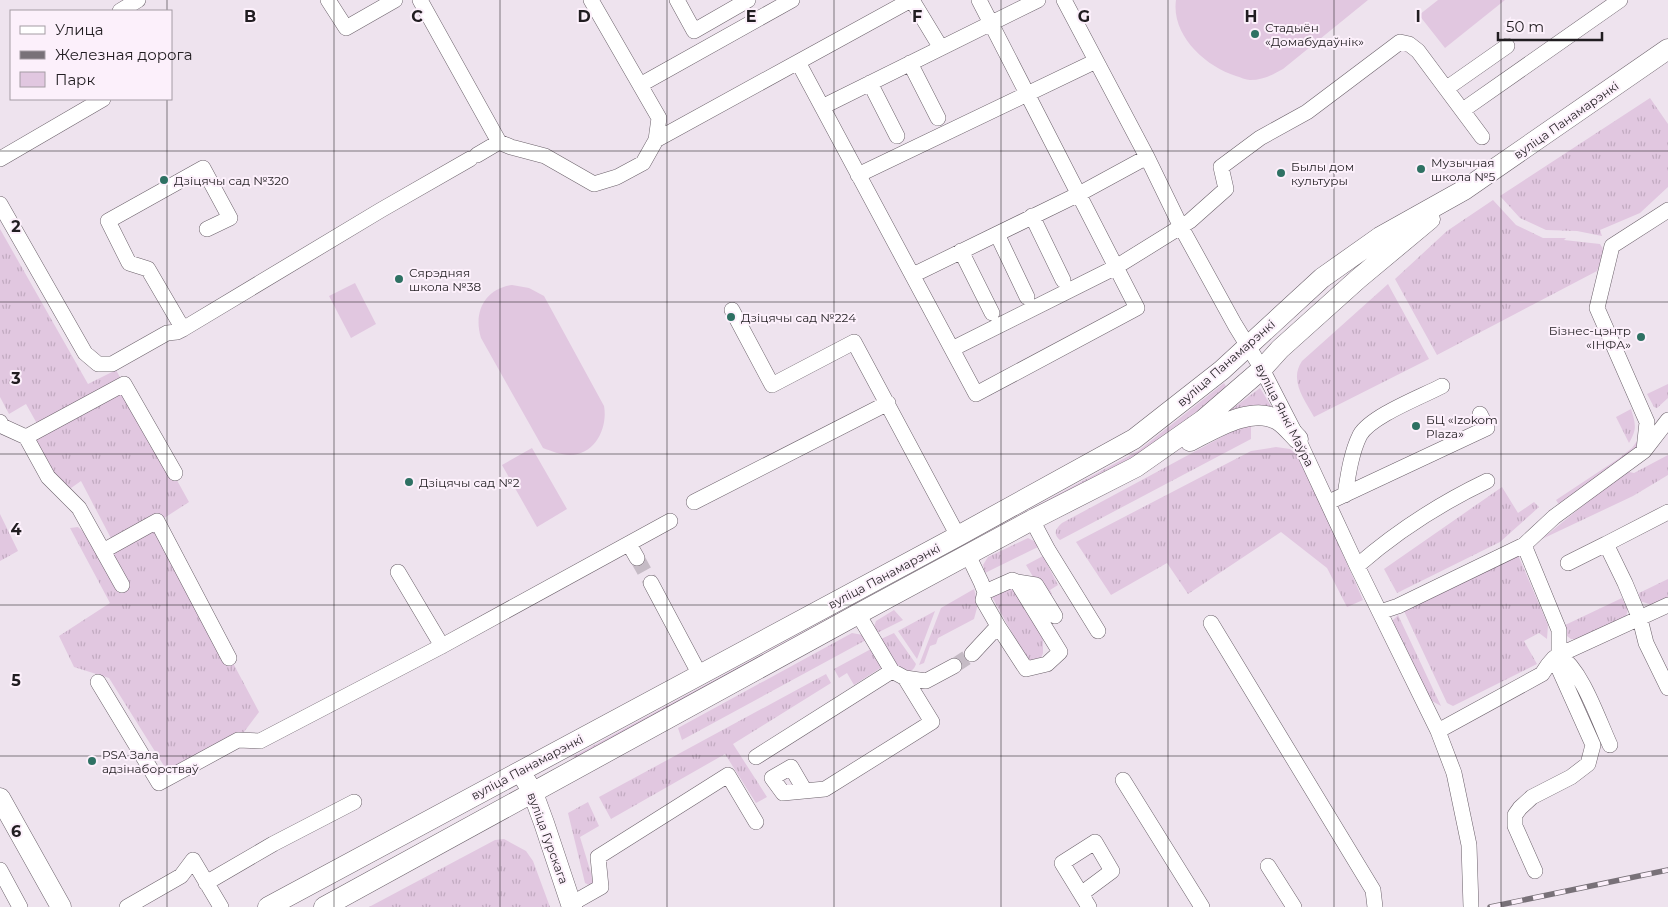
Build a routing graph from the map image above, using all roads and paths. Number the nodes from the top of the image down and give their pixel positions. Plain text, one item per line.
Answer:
1 (138, 0) edge
2 (328, 0) edge
3 (395, 0) edge
4 (420, 0) edge
5 (591, 0) edge
6 (677, 0) edge
7 (748, 0) edge
8 (792, 0) edge
9 (911, 0) edge
10 (979, 0) edge
11 (1038, 0) edge
12 (1064, 0) edge
13 (1620, 0) edge
14 (122, 10) edge
15 (991, 23) junction
16 (1507, 46) dead end
17 (941, 48) junction
18 (1668, 49) edge
19 (1096, 61) junction
20 (798, 62) junction
21 (910, 63) junction
22 (870, 83) junction
23 (640, 85) junction
24 (1447, 88) junction
25 (1028, 95) junction
26 (101, 100) edge
27 (822, 107) junction
28 (1463, 110) junction
29 (938, 118) dead end
30 (897, 136) dead end
31 (1482, 137) dead end
32 (656, 140) junction
33 (499, 142) junction
34 (1147, 157) junction
35 (0, 159) edge
36 (858, 175) junction
37 (1464, 190) junction
38 (1079, 194) junction
39 (0, 204) edge
40 (1668, 210) edge
41 (1032, 216) junction
42 (1181, 227) junction
43 (207, 229) dead end
44 (997, 234) junction
45 (961, 251) junction
46 (1116, 267) junction
47 (913, 275) junction
48 (1063, 280) dead end
49 (1027, 297) dead end
50 (732, 310) dead end
51 (992, 313) dead end
52 (182, 329) junction
53 (1248, 346) junction
54 (952, 349) junction
55 (1262, 369) junction
56 (1442, 386) dead end
57 (888, 403) junction
58 (1480, 414) dead end
59 (1668, 420) edge
60 (0, 422) edge
61 (26, 437) junction
62 (1298, 439) junction
63 (1644, 451) junction
64 (1136, 467) junction
65 (175, 473) dead end
66 (1487, 481) dead end
67 (1345, 495) junction
68 (694, 502) dead end
69 (1329, 502) junction
70 (1668, 512) edge
71 (1032, 520) junction
72 (670, 521) dead end
73 (958, 536) junction
74 (629, 544) junction
75 (1606, 544) junction
76 (1524, 545) junction
77 (103, 551) junction
78 (968, 555) junction
79 (637, 558) tunnel mouth
80 (1568, 563) dead end
81 (1357, 566) junction
82 (398, 572) dead end
83 (1017, 582) junction
84 (651, 583) tunnel mouth
85 (122, 586) dead end
86 (985, 592) junction
87 (1668, 605) edge
88 (1380, 612) junction
89 (858, 614) junction
90 (1055, 616) dead end
91 (1640, 619) junction
92 (1211, 623) dead end
93 (998, 626) junction
94 (1098, 630) dead end
95 (442, 646) junction
96 (972, 654) tunnel mouth
97 (1557, 656) junction
98 (229, 658) dead end
99 (954, 666) tunnel mouth
100 (898, 674) junction
101 (700, 675) junction
102 (98, 682) dead end
103 (1668, 688) edge
104 (1438, 730) junction
105 (1610, 745) dead end
106 (756, 757) dead end
107 (520, 770) junction
108 (1123, 780) dead end
109 (805, 790) dead end
110 (533, 793) junction
111 (0, 798) edge
112 (354, 802) dead end
113 (756, 822) dead end
114 (1268, 866) dead end
115 (0, 870) edge
116 (1535, 871) dead end
117 (206, 883) junction
118 (5, 891) edge
119 (1081, 894) dead end
120 (571, 905) edge
121 (20, 907) edge
122 (61, 907) edge
123 (128, 907) edge
124 (221, 907) edge
125 (268, 907) edge
126 (324, 907) edge
127 (1090, 907) edge
128 (1202, 907) edge
129 (1294, 907) edge
130 (1375, 907) edge
131 (1471, 907) edge

1 - 14 street
2 - 3 street
4 - 33 street
5 - 23 street
6 - 7 street
8 - 23 street
9 - 17 street
9 - 20 street
10 - 15 street
11 - 15 street
12 - 19 street, вуліца Янкі Маўра
13 - 28 street
15 - 17 street
15 - 25 street
16 - 24 street
17 - 21 street
18 - 37 main road, вуліца Панамарэнкі
19 - 25 street
19 - 34 street, вуліца Янкі Маўра
20 - 27 street
20 - 32 street
21 - 22 street
21 - 29 street
22 - 27 street
22 - 30 street
23 - 32 street
24 - 28 street
24 - 42 street
25 - 36 street
25 - 38 street
26 - 35 street
27 - 36 street
28 - 31 street
32 - 33 street
33 - 52 street
34 - 38 street
34 - 42 street, вуліца Янкі Маўра
36 - 47 street
37 - 53 main road, вуліца Панамарэнкі
37 - 55 main road, вуліца Панамарэнкі
38 - 41 street
38 - 46 street
39 - 52 street
40 - 63 street
41 - 44 street
41 - 48 street
42 - 46 street
42 - 53 street, вуліца Янкі Маўра
43 - 52 street
44 - 45 street
44 - 49 street
45 - 47 street
45 - 51 street
46 - 54 street
46 - 54 street
47 - 54 street
50 - 57 street
53 - 55 street, вуліца Янкі Маўра
53 - 73 main road, вуліца Панамарэнкі
55 - 62 street, вуліца Янкі Маўра
55 - 64 main road, вуліца Панамарэнкі
56 - 67 street
57 - 68 street
57 - 73 street
58 - 67 street
59 - 63 street
60 - 61 street
61 - 65 street
61 - 77 street
62 - 64 main road
62 - 69 street, вуліца Янкі Маўра
63 - 76 street
64 - 71 main road, вуліца Панамарэнкі
66 - 81 street
67 - 69 street
69 - 81 street, вуліца Янкі Маўра
70 - 75 street
71 - 78 main road, вуліца Панамарэнкі
71 - 94 street
72 - 74 street
73 - 101 main road, вуліца Панамарэнкі
74 - 79 street
74 - 95 street
75 - 80 street
75 - 91 street
76 - 88 street
76 - 97 street
77 - 85 street
77 - 98 street
78 - 86 street
78 - 89 main road, вуліца Панамарэнкі
81 - 88 street, вуліца Янкі Маўра
82 - 95 street
83 - 86 street
83 - 90 street
83 - 93 street
84 - 101 street
86 - 93 street
87 - 91 street
88 - 104 street, вуліца Янкі Маўра
89 - 100 street
89 - 110 main road, вуліца Панамарэнкі
91 - 97 street
91 - 103 street
92 - 130 street
93 - 96 street
95 - 102 street
97 - 104 street
97 - 105 street
97 - 116 street
99 - 100 street
100 - 106 street
100 - 109 street
101 - 107 main road, вуліца Панамарэнкі
104 - 131 street, вуліца Янкі Маўра
107 - 110 main road, вуліца Гурскага
107 - 125 main road, вуліца Панамарэнкі
108 - 128 street
110 - 120 main road, вуліца Гурскага
110 - 126 main road, вуліца Панамарэнкі
111 - 122 main road
112 - 117 street
113 - 120 street
114 - 129 street
115 - 118 street
117 - 123 street
117 - 124 street
118 - 121 street
119 - 127 street

